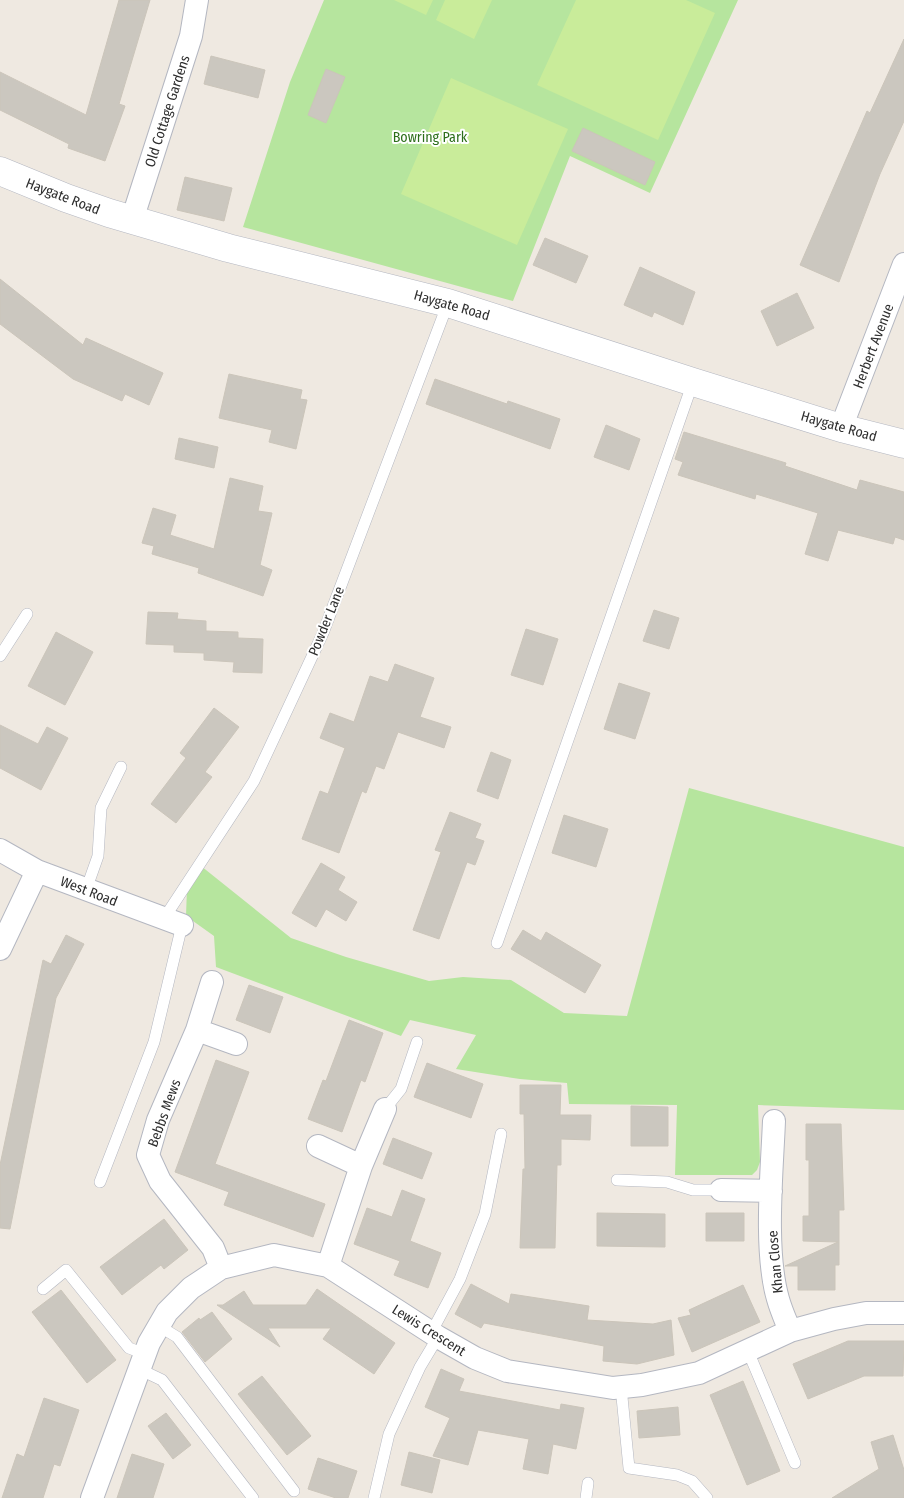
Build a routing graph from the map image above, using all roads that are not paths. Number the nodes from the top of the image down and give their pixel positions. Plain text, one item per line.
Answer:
1 (197, 0) edge
2 (0, 171) edge
3 (132, 220) junction
4 (904, 264) edge
5 (448, 303) junction
6 (693, 382) junction
7 (842, 428) junction
8 (904, 444) edge
9 (28, 614) dead end
10 (0, 656) edge
11 (121, 767) dead end
12 (0, 850) edge
13 (37, 871) junction
14 (86, 890) junction
15 (172, 922) junction
16 (497, 943) dead end
17 (0, 949) edge
18 (212, 982) dead end
19 (197, 1030) junction
20 (417, 1042) dead end
21 (236, 1044) dead end
22 (385, 1110) joint
23 (774, 1121) dead end
24 (501, 1134) dead end
25 (318, 1146) dead end
26 (361, 1166) junction
27 (617, 1180) dead end
28 (100, 1182) dead end
29 (721, 1190) joint
30 (771, 1191) junction
31 (328, 1266) junction
32 (221, 1268) junction
33 (42, 1289) dead end
34 (904, 1313) edge
35 (159, 1326) junction
36 (790, 1331) junction
37 (434, 1336) junction
38 (748, 1351) junction
39 (142, 1361) junction
40 (621, 1387) junction
41 (796, 1464) dead end
42 (588, 1483) dead end
43 (294, 1491) dead end
44 (92, 1498) edge
45 (253, 1498) edge
46 (374, 1498) edge
47 (586, 1498) edge
48 (707, 1498) edge

1 - 3 street, Old Cottage Gardens
2 - 3 street, Haygate Road
3 - 5 street, Haygate Road
4 - 7 street, Herbert Avenue
5 - 6 street, Haygate Road
5 - 15 lane, Powder Lane
6 - 7 street, Haygate Road
6 - 16 lane
7 - 8 street, Haygate Road
9 - 10 lane
11 - 14 lane
12 - 13 street, West Road
13 - 14 street, West Road
13 - 17 street
14 - 15 street, West Road
15 - 28 lane, Powder Lane
18 - 19 street, Bebbs Mews
19 - 21 street
19 - 32 street, Bebbs Mews
20 - 22 lane
22 - 26 street
23 - 30 street, Khan Close
24 - 37 lane
25 - 26 street
26 - 31 street
27 - 29 lane
29 - 30 street
30 - 36 street, Khan Close
31 - 32 street, Lewis Crescent
31 - 37 street, Lewis Crescent
32 - 35 street, Lewis Crescent
33 - 39 lane
34 - 36 street, Lewis Crescent
35 - 39 street, Lewis Crescent
35 - 43 lane
36 - 38 street, Lewis Crescent
37 - 40 street, Lewis Crescent
37 - 46 lane
38 - 40 street, Lewis Crescent
38 - 41 lane
39 - 44 street, Lewis Crescent
39 - 45 lane
40 - 48 lane
42 - 47 lane

